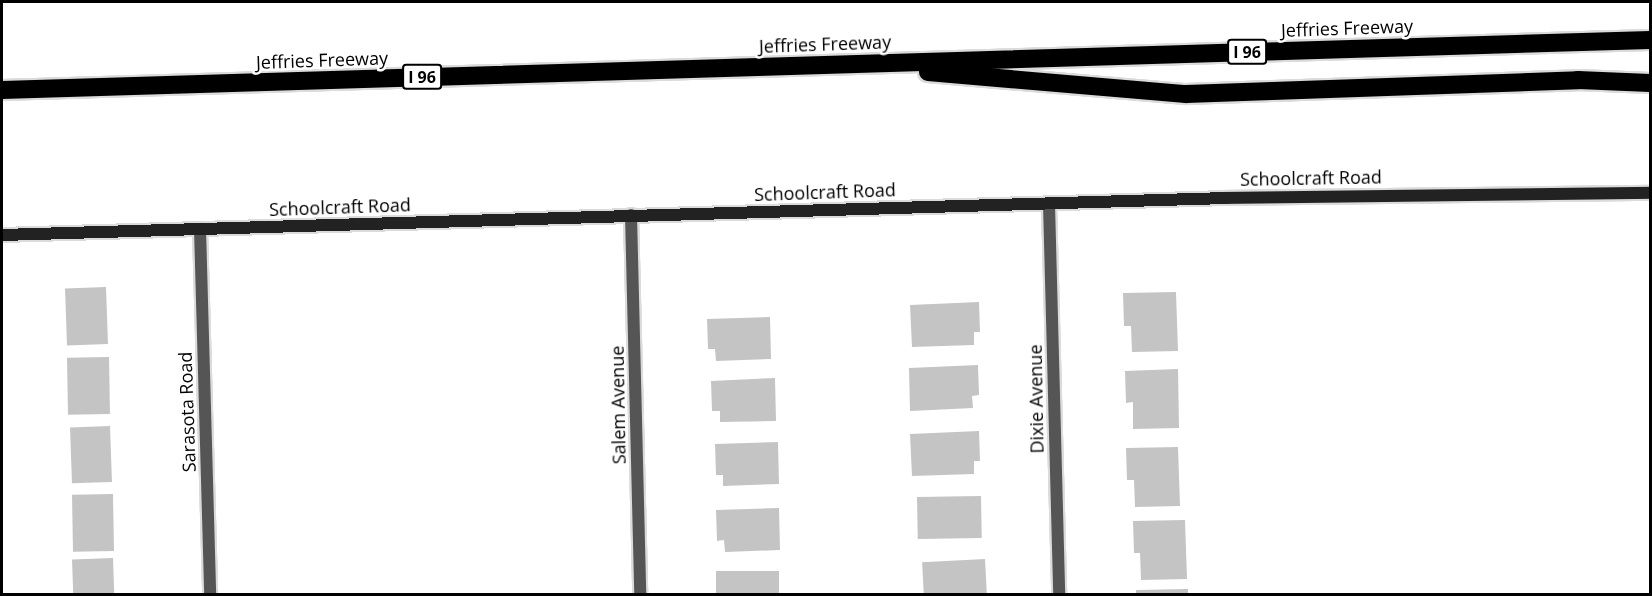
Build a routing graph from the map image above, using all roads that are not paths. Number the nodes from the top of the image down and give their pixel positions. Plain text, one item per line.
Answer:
1 (1650, 40) edge
2 (843, 65) junction
3 (1650, 83) edge
4 (2, 90) edge
5 (1650, 192) edge
6 (1049, 204) junction
7 (631, 215) junction
8 (200, 229) junction
9 (2, 236) edge
10 (210, 594) edge
11 (640, 594) edge
12 (1059, 594) edge

1 - 2 highway, Jeffries Freeway / I 96
2 - 3 highway
2 - 4 highway, Jeffries Freeway / I 96
5 - 6 main road, Schoolcraft Road
6 - 7 main road, Schoolcraft Road
6 - 12 street, Dixie Avenue
7 - 8 main road, Schoolcraft Road
7 - 11 street, Salem Avenue
8 - 9 main road, Schoolcraft Road
8 - 10 street, Sarasota Road

